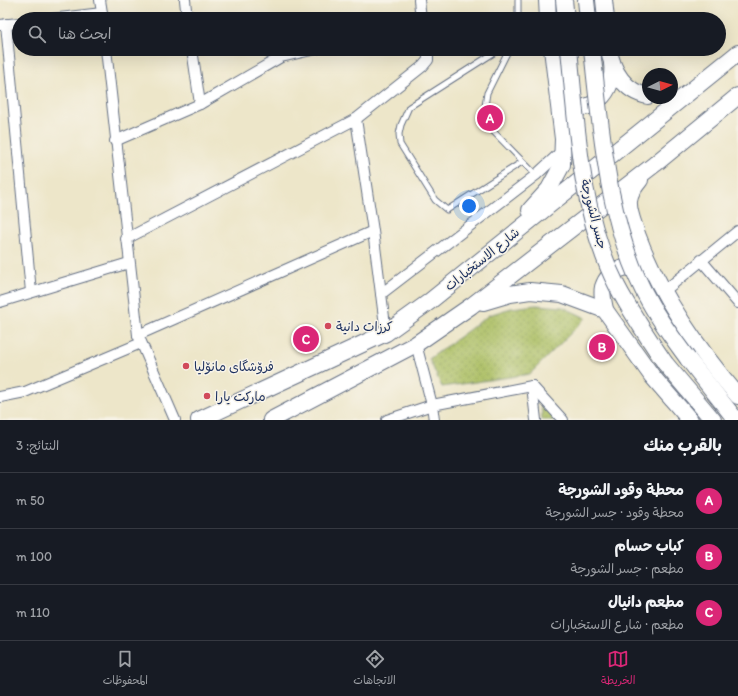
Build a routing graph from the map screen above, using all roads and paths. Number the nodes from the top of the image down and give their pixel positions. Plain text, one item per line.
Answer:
1 (100, 0) edge
2 (185, 0) edge
3 (419, 0) edge
4 (518, 0) edge
5 (547, 0) edge
6 (564, 0) edge
7 (586, 0) edge
8 (604, 0) edge
9 (102, 12) edge
10 (186, 12) edge
11 (420, 12) edge
12 (518, 12) edge
13 (548, 12) edge
14 (565, 12) edge
15 (587, 12) edge
16 (605, 12) edge
17 (3, 24) edge
18 (738, 53) edge
19 (107, 56) edge
20 (193, 56) edge
21 (285, 56) edge
22 (429, 56) edge
23 (489, 56) edge
24 (506, 56) edge
25 (553, 56) edge
26 (570, 56) edge
27 (593, 56) edge
28 (610, 56) edge
29 (708, 76) junction
30 (642, 94) edge
31 (678, 94) edge
32 (738, 96) edge
33 (558, 102) junction
34 (200, 104) junction
35 (356, 119) junction
36 (115, 141) junction
37 (563, 150) junction
38 (522, 162) junction
39 (655, 164) junction
40 (536, 175) junction
41 (373, 231) junction
42 (738, 231) edge
43 (126, 239) junction
44 (500, 244) junction
45 (701, 260) junction
46 (129, 263) junction
47 (31, 292) junction
48 (663, 292) junction
49 (381, 294) junction
50 (0, 302) edge
51 (738, 303) edge
52 (472, 306) junction
53 (605, 310) junction
54 (386, 333) junction
55 (140, 339) junction
56 (416, 344) junction
57 (532, 386) junction
58 (738, 396) edge
59 (0, 397) edge
60 (432, 405) junction
61 (175, 420) edge
62 (199, 420) edge
63 (271, 420) edge
64 (387, 420) edge
65 (434, 420) edge
66 (536, 420) edge
67 (563, 420) edge
68 (690, 420) edge
69 (714, 420) edge
70 (736, 420) edge

1 - 9 street
2 - 10 street
3 - 11 street
4 - 12 lane
5 - 13 main road
6 - 14 main road
7 - 15 main road
8 - 16 main road
17 - 47 street
18 - 29 main road, شارع الاستخبارات
19 - 36 street
20 - 34 street
21 - 34 street
22 - 35 street
23 - 38 lane
24 - 38 lane
25 - 33 main road
26 - 69 main road, جسر الشورجة, bridge
27 - 70 main road, جسر الشورجة, bridge
28 - 30 main road
28 - 33 main road
29 - 31 main road
29 - 44 main road, شارع الاستخبارات
32 - 39 main road
33 - 37 main road
34 - 36 street
35 - 41 street
35 - 43 street
36 - 43 street
37 - 40 street
37 - 44 main road
38 - 40 lane
39 - 48 main road
39 - 52 main road
40 - 49 street
41 - 49 street
41 - 55 street
42 - 45 street
43 - 46 street
44 - 54 main road, شارع الاستخبارات
45 - 48 street
45 - 51 street
46 - 47 street
46 - 55 street
47 - 50 street
48 - 53 main road
48 - 58 main road
49 - 54 street
52 - 53 main road
52 - 56 main road
53 - 68 main road
54 - 62 main road, شارع الاستخبارات
55 - 59 street
55 - 61 street
56 - 60 street
56 - 63 main road
57 - 60 street
57 - 66 street
57 - 67 street
60 - 64 street
60 - 65 street

